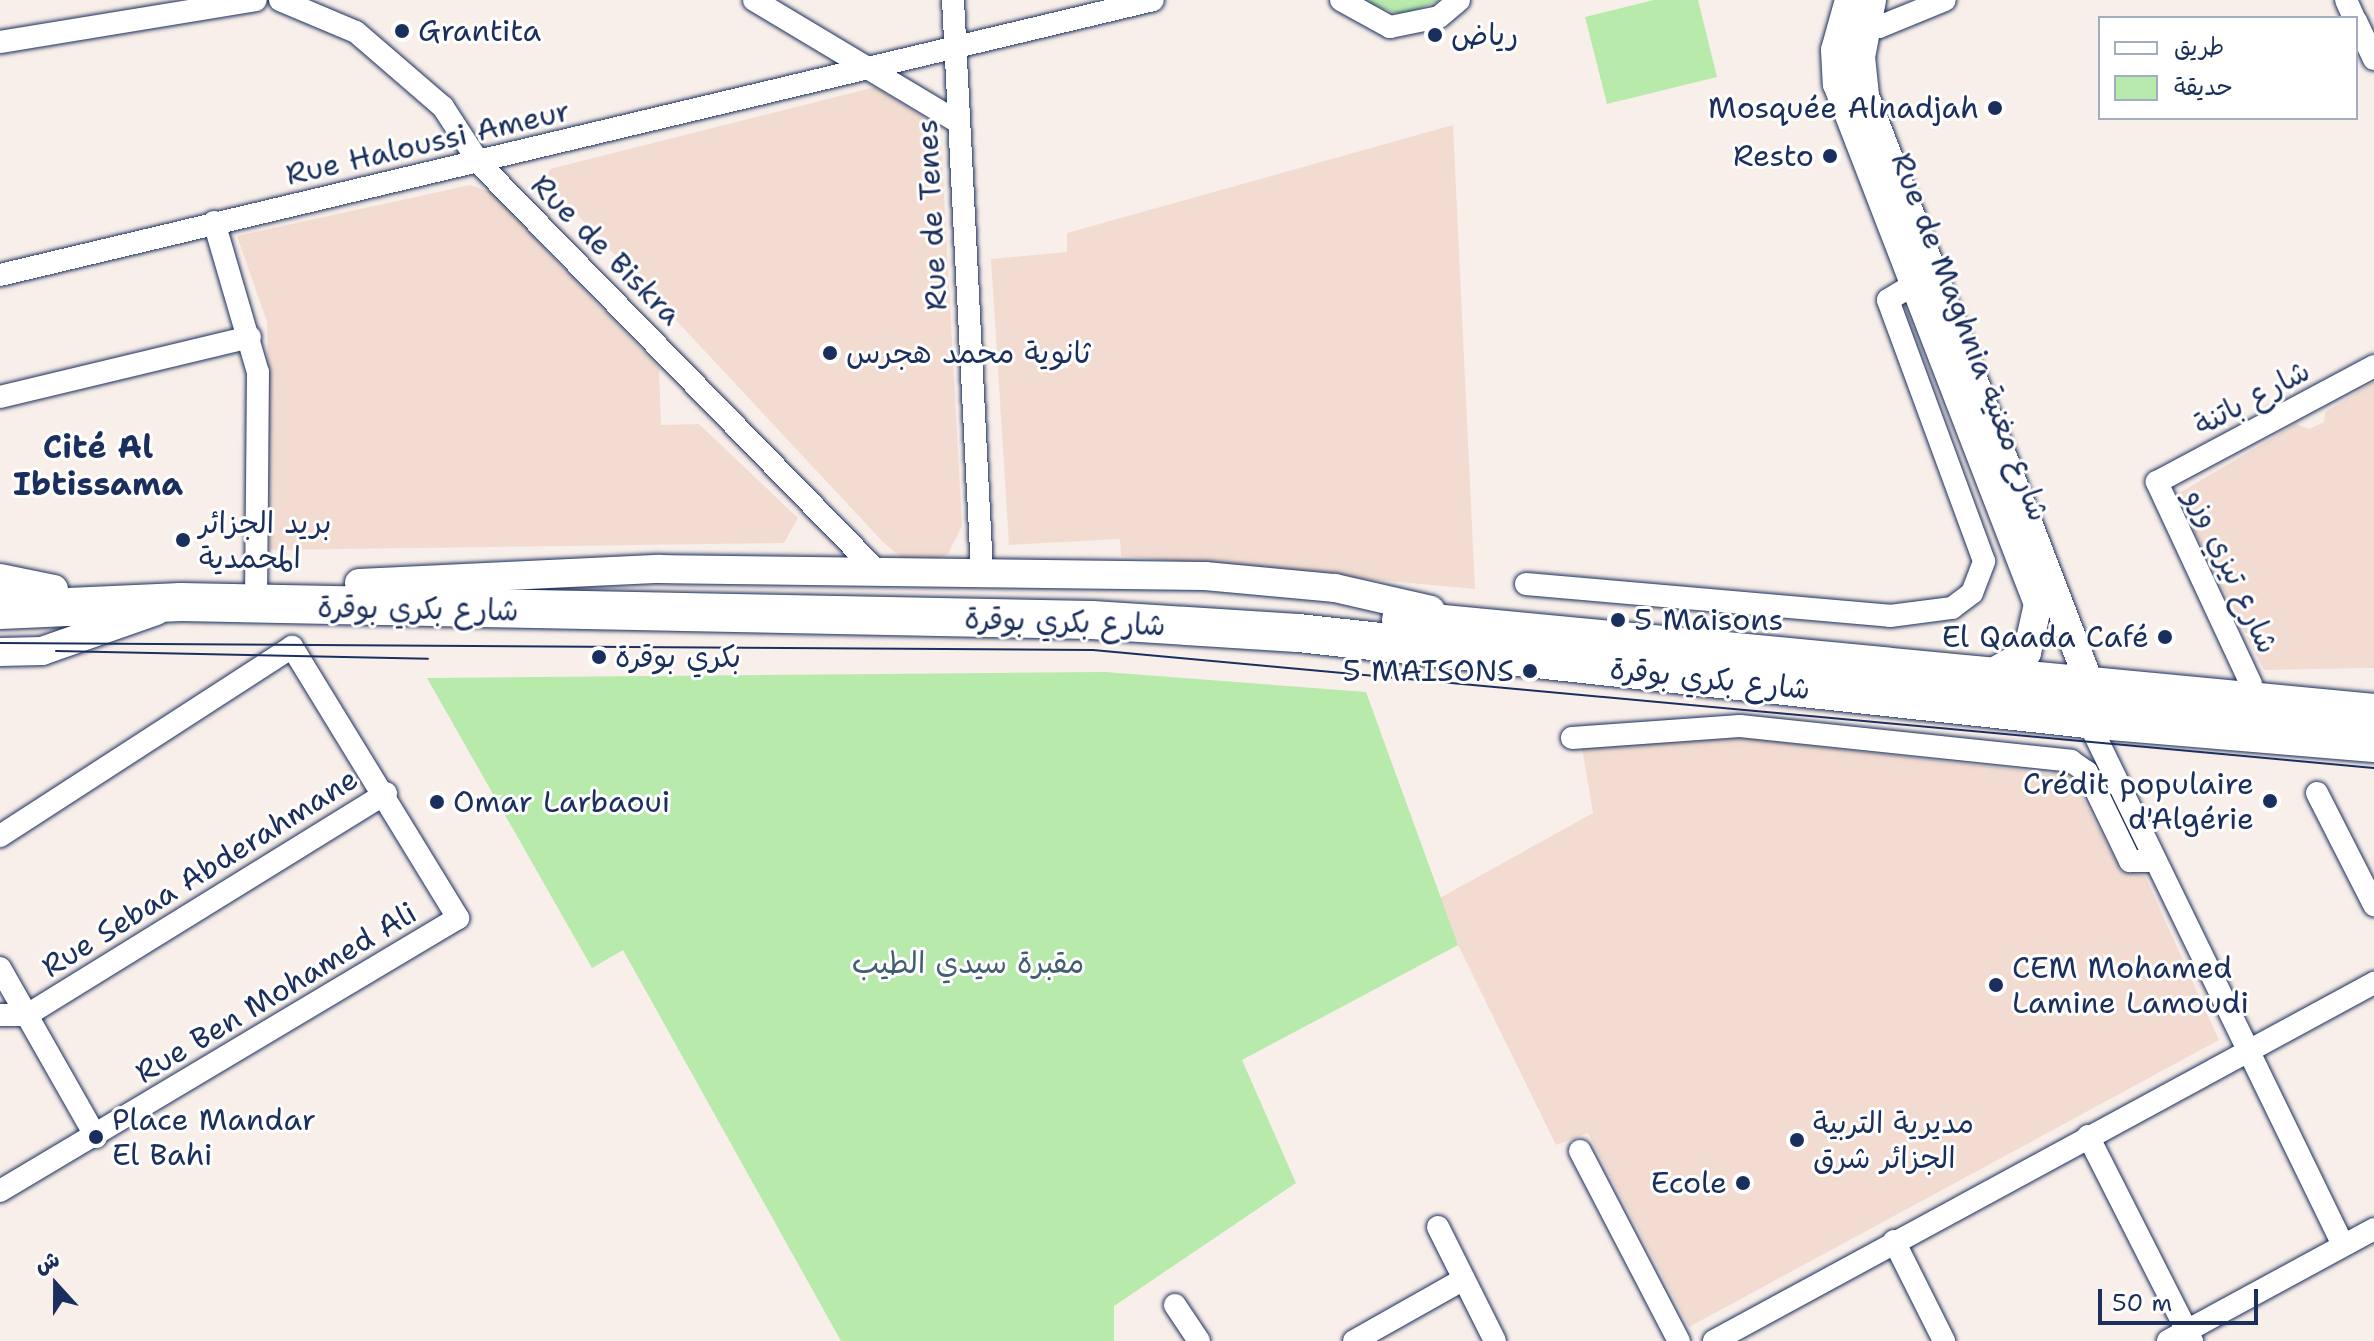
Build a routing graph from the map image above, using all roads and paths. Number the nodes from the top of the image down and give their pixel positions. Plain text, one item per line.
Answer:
1 (256, 0) edge
2 (280, 0) edge
3 (754, 0) edge
4 (953, 0) edge
5 (1153, 0) edge
6 (1341, 0) edge
7 (1459, 0) edge
8 (1945, 0) edge
9 (1858, 13) edge
10 (2358, 25) edge
11 (0, 42) edge
12 (956, 43) junction
13 (2372, 46) edge
14 (870, 67) junction
15 (956, 121) junction
16 (480, 164) junction
17 (214, 222) junction
18 (0, 275) edge
19 (1925, 278) junction
20 (250, 337) junction
21 (2374, 366) edge
22 (0, 397) edge
23 (2157, 482) joint
24 (874, 568) junction
25 (982, 570) junction
26 (0, 578) edge
27 (359, 583) junction
28 (1526, 584) dead end
29 (256, 585) junction
30 (54, 589) junction
31 (0, 590) edge
32 (181, 602) junction
33 (0, 610) edge
34 (1522, 631) junction
35 (0, 652) edge
36 (2086, 674) junction
37 (1986, 676) junction
38 (2037, 680) junction
39 (2251, 684) junction
40 (2374, 696) edge
41 (2126, 706) junction
42 (2374, 713) edge
43 (2087, 719) junction
44 (1572, 738) dead end
45 (2374, 743) edge
46 (386, 793) junction
47 (2317, 793) dead end
48 (0, 836) edge
49 (2155, 861) junction
50 (2374, 905) edge
51 (0, 968) edge
52 (2374, 983) edge
53 (0, 1015) edge
54 (27, 1015) junction
55 (2245, 1051) junction
56 (2088, 1136) junction
57 (96, 1137) junction
58 (1580, 1151) dead end
59 (0, 1174) edge
60 (30, 1174) junction
61 (0, 1191) edge
62 (1438, 1227) dead end
63 (2374, 1229) edge
64 (1894, 1241) junction
65 (2343, 1245) junction
66 (1464, 1279) junction
67 (1175, 1305) dead end
68 (2183, 1338) edge
69 (1199, 1341) edge
70 (1354, 1341) edge
71 (1495, 1341) edge
72 (1679, 1341) edge
73 (1714, 1341) edge
74 (1944, 1341) edge

1 - 11 street
2 - 16 street, Rue de Biskra
3 - 14 street
4 - 12 street, Rue de Tenes
5 - 12 street, Rue Haloussi Ameur
6 - 7 street
8 - 9 street
9 - 19 street, Rue de Maghnia شارع مغنية
10 - 13 street
12 - 14 street, Rue Haloussi Ameur
12 - 15 street, Rue de Tenes
14 - 15 street
14 - 16 street, Rue Haloussi Ameur
15 - 25 street, Rue de Tenes
16 - 17 street, Rue Haloussi Ameur
16 - 24 street, Rue de Biskra
17 - 18 street, Rue Haloussi Ameur
17 - 20 street
19 - 28 street
19 - 36 street, Rue de Maghnia شارع مغنية
19 - 37 street, Rue de Maghnia شارع مغنية
20 - 22 street
20 - 29 street
21 - 23 street, شارع باتنة
23 - 39 street, شارع تيزي وزو
24 - 25 street
24 - 27 street
25 - 34 street
26 - 30 street
27 - 29 highway, شارع بكري بوقرة
27 - 34 highway, شارع بكري بوقرة
29 - 30 highway, شارع بكري بوقرة
30 - 31 highway, شارع بكري بوقرة
32 - 33 highway, شارع بكري بوقرة
32 - 35 street
32 - 43 highway, شارع بكري بوقرة
34 - 37 highway, شارع بكري بوقرة
36 - 38 highway
36 - 39 highway
37 - 38 highway, شارع بكري بوقرة
38 - 41 highway, شارع بكري بوقرة
39 - 40 highway
41 - 42 highway
41 - 43 highway, شارع بكري بوقرة
41 - 45 highway
43 - 49 street
44 - 49 street
46 - 48 street
46 - 54 street, Rue Sebaa Abderahmane
46 - 57 street, Rue Ben Mohamed Ali
47 - 50 street
49 - 55 street
51 - 54 street
52 - 55 street
53 - 54 street, Rue Sebaa Abderahmane
54 - 57 street
55 - 56 street
55 - 65 street
56 - 64 street
56 - 68 street
57 - 60 street, Rue Ben Mohamed Ali
58 - 72 street
59 - 60 street
60 - 61 street, Rue Ben Mohamed Ali
62 - 66 street
63 - 65 street
64 - 73 street
64 - 74 street
65 - 68 street
66 - 70 street
66 - 71 street
67 - 69 street

